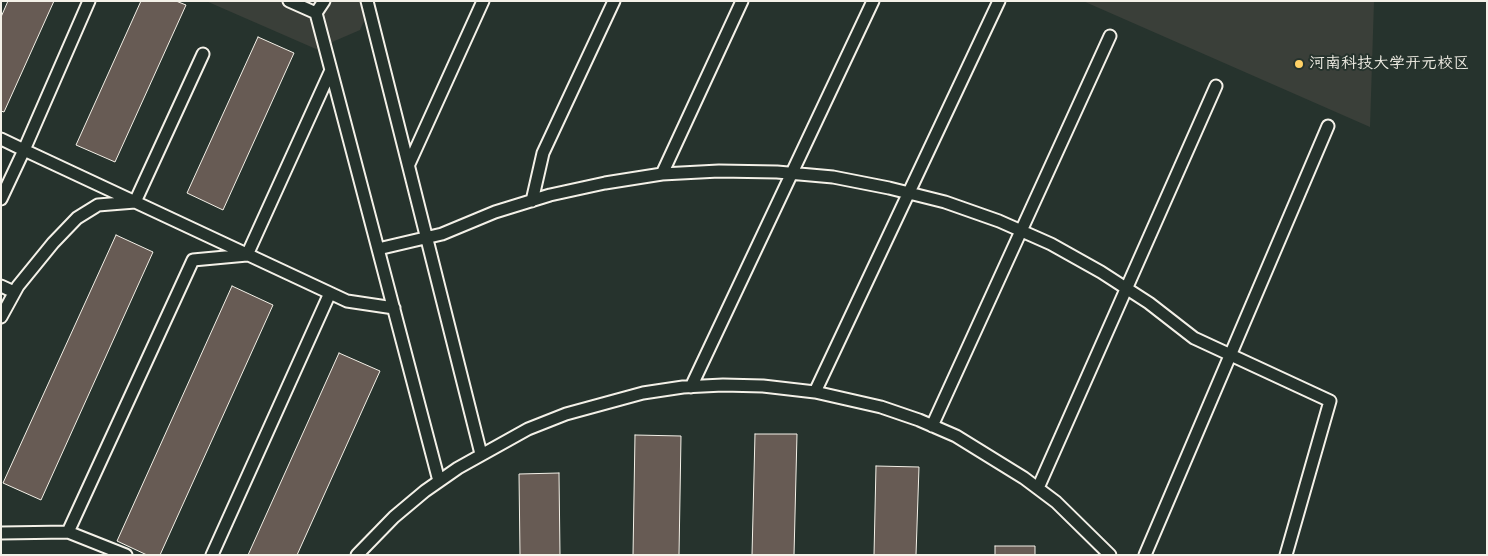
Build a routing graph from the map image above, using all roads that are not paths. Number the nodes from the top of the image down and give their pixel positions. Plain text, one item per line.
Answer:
1 (89, 1) edge
2 (289, 1) edge
3 (324, 1) edge
4 (367, 1) edge
5 (483, 1) edge
6 (614, 1) edge
7 (742, 1) edge
8 (873, 1) edge
9 (999, 1) edge
10 (316, 14) junction
11 (1110, 36) dead end
12 (203, 54) dead end
13 (331, 70) junction
14 (1216, 86) dead end
15 (1328, 126) dead end
16 (1, 139) edge
17 (24, 150) junction
18 (409, 164) junction
19 (662, 174) junction
20 (791, 174) junction
21 (909, 193) junction
22 (1, 199) edge
23 (532, 201) junction
24 (135, 202) junction
25 (1021, 231) junction
26 (428, 237) junction
27 (378, 249) junction
28 (247, 255) junction
29 (1, 286) edge
30 (1127, 288) junction
31 (14, 292) junction
32 (330, 293) junction
33 (394, 308) junction
34 (1, 317) edge
35 (1230, 355) junction
36 (691, 387) junction
37 (815, 392) junction
38 (932, 426) junction
39 (481, 454) junction
40 (439, 481) junction
41 (1038, 488) junction
42 (68, 532) junction
43 (1, 534) edge
44 (126, 555) edge
45 (212, 555) edge
46 (357, 555) edge
47 (1110, 555) edge
48 (1145, 555) edge
49 (1286, 555) edge

1 - 17 lane
2 - 10 lane
3 - 10 lane
4 - 18 lane
5 - 18 lane
6 - 23 lane
7 - 19 lane
8 - 20 lane
9 - 21 lane
10 - 13 lane
11 - 25 lane
12 - 24 lane
13 - 27 lane
13 - 28 lane
14 - 30 lane
15 - 35 lane
16 - 17 lane
17 - 22 lane
17 - 24 lane
18 - 26 lane
19 - 20 lane
19 - 23 lane
20 - 21 lane
20 - 36 lane
21 - 25 lane
21 - 37 lane
23 - 26 lane
24 - 28 lane
24 - 31 lane
25 - 30 lane
25 - 38 lane
26 - 27 lane
26 - 39 lane
27 - 33 lane
28 - 32 lane
28 - 42 lane
29 - 31 lane
30 - 35 lane
30 - 41 lane
31 - 34 lane
32 - 33 lane
32 - 45 lane
33 - 40 lane
35 - 48 lane
35 - 49 lane
36 - 37 lane
36 - 39 lane
37 - 38 lane
38 - 41 lane
39 - 40 lane
40 - 46 lane
41 - 47 lane
42 - 43 lane
42 - 44 lane

